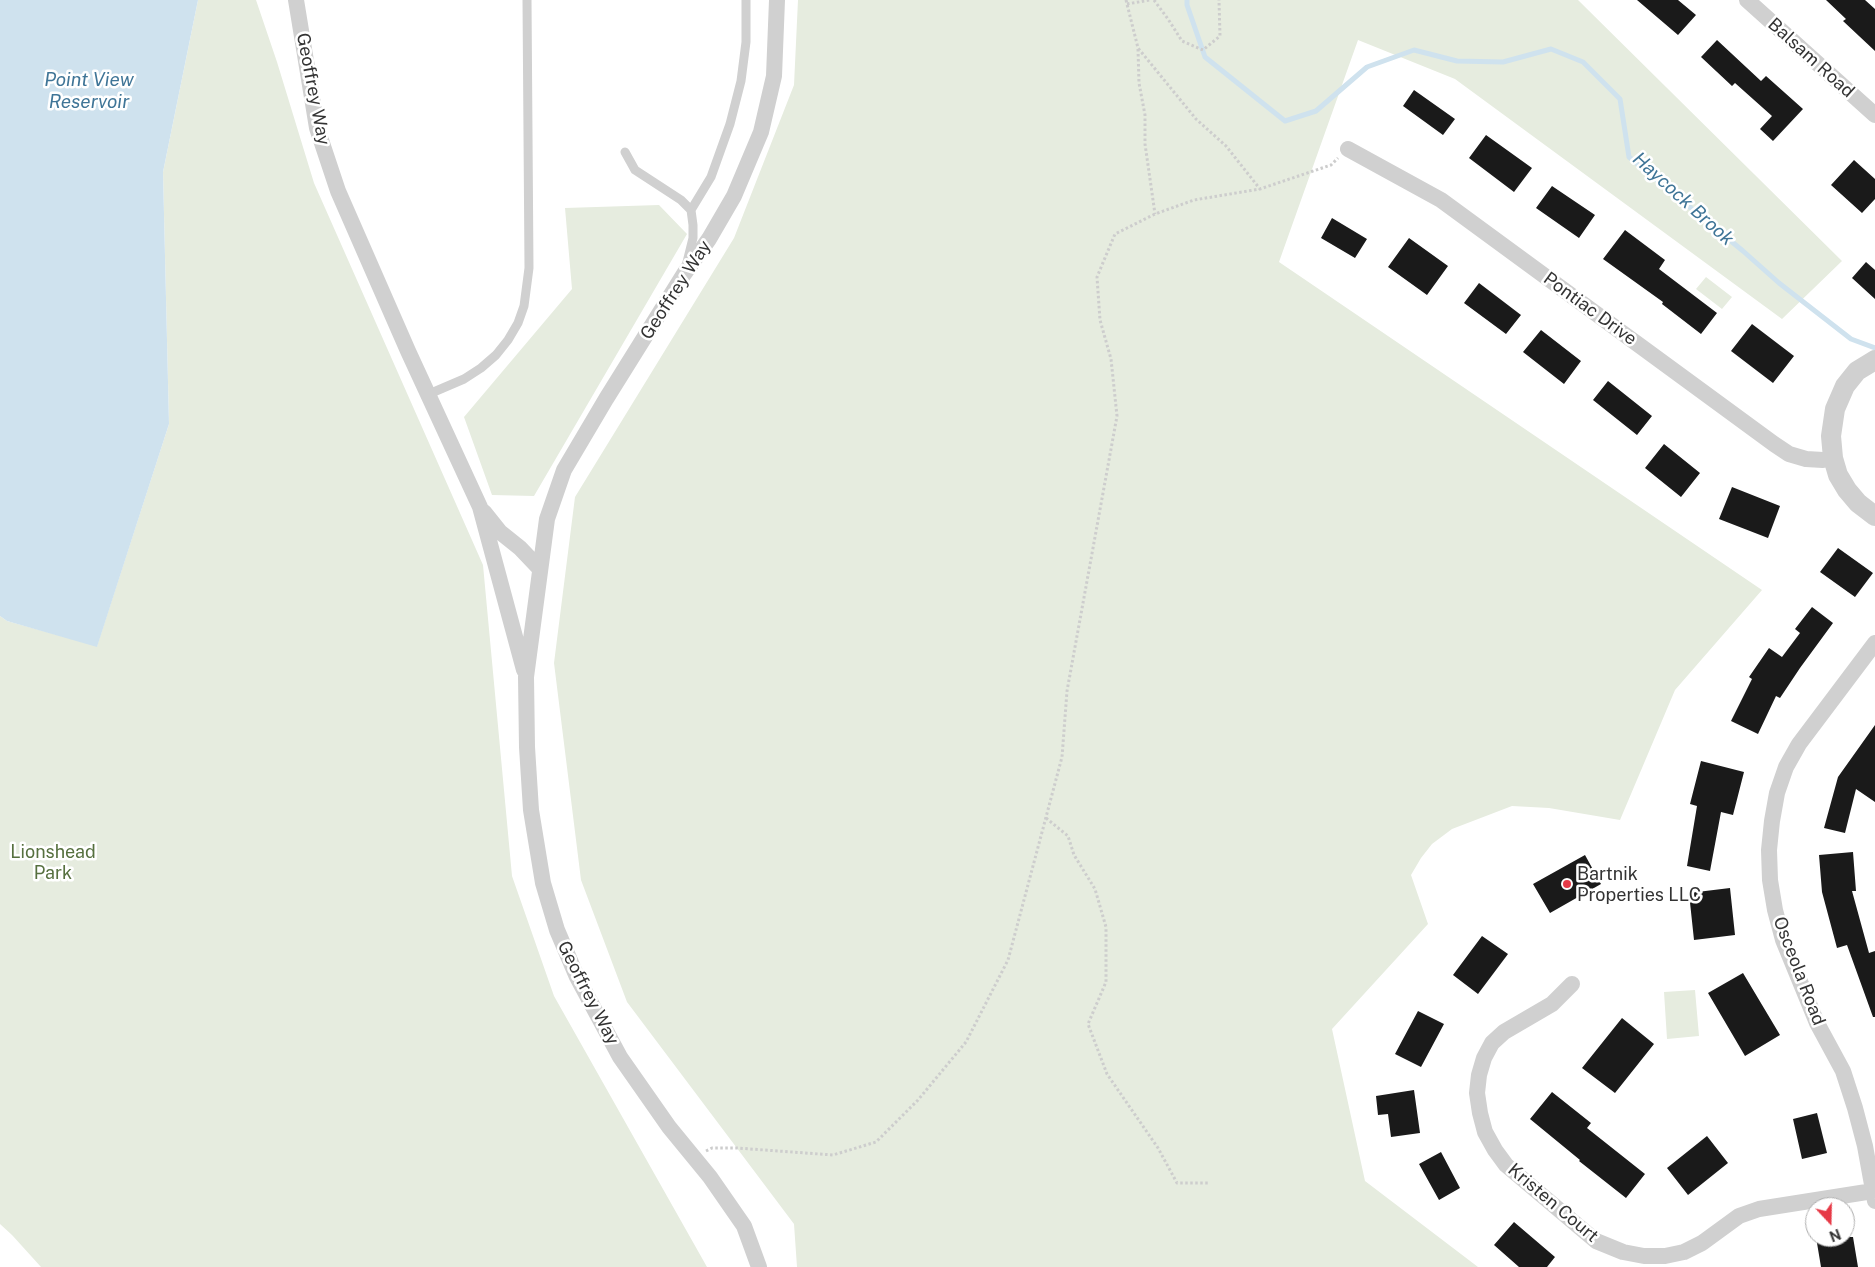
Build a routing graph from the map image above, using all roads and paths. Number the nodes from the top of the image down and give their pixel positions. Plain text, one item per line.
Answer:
1 (296, 0) edge
2 (527, 0) edge
3 (746, 0) edge
4 (777, 0) edge
5 (1152, 0) edge
6 (1219, 0) edge
7 (1747, 0) edge
8 (1127, 2) edge
9 (1138, 48) junction
10 (1875, 115) edge
11 (1348, 149) joint
12 (625, 152) dead end
13 (1260, 189) junction
14 (691, 210) junction
15 (1155, 214) junction
16 (684, 274) junction
17 (1873, 361) edge
18 (429, 394) junction
19 (1833, 458) junction
20 (480, 507) junction
21 (1875, 516) edge
22 (540, 569) junction
23 (1875, 643) edge
24 (526, 677) junction
25 (1046, 818) junction
26 (1572, 984) dead end
27 (695, 1158) junction
28 (1209, 1183) dead end
29 (1874, 1196) edge
30 (759, 1267) edge

1 - 18 street, Geoffrey Way
2 - 18 lane
3 - 14 lane
4 - 16 street, Geoffrey Way
5 - 6 path
5 - 8 path
7 - 10 street, Balsam Road
8 - 9 path
9 - 13 path
9 - 15 path
11 - 13 path
11 - 19 street, Pontiac Drive
12 - 14 lane
13 - 15 path
14 - 16 lane
15 - 25 path
16 - 22 street, Geoffrey Way
17 - 19 street
18 - 20 street, Geoffrey Way
19 - 21 street
20 - 22 street, Geoffrey Way
20 - 24 street, Geoffrey Way
22 - 24 street, Geoffrey Way
23 - 29 street, Osceola Road
24 - 27 street, Geoffrey Way
25 - 27 path
25 - 28 path
26 - 29 street, Kristen Court
27 - 30 street, Geoffrey Way

